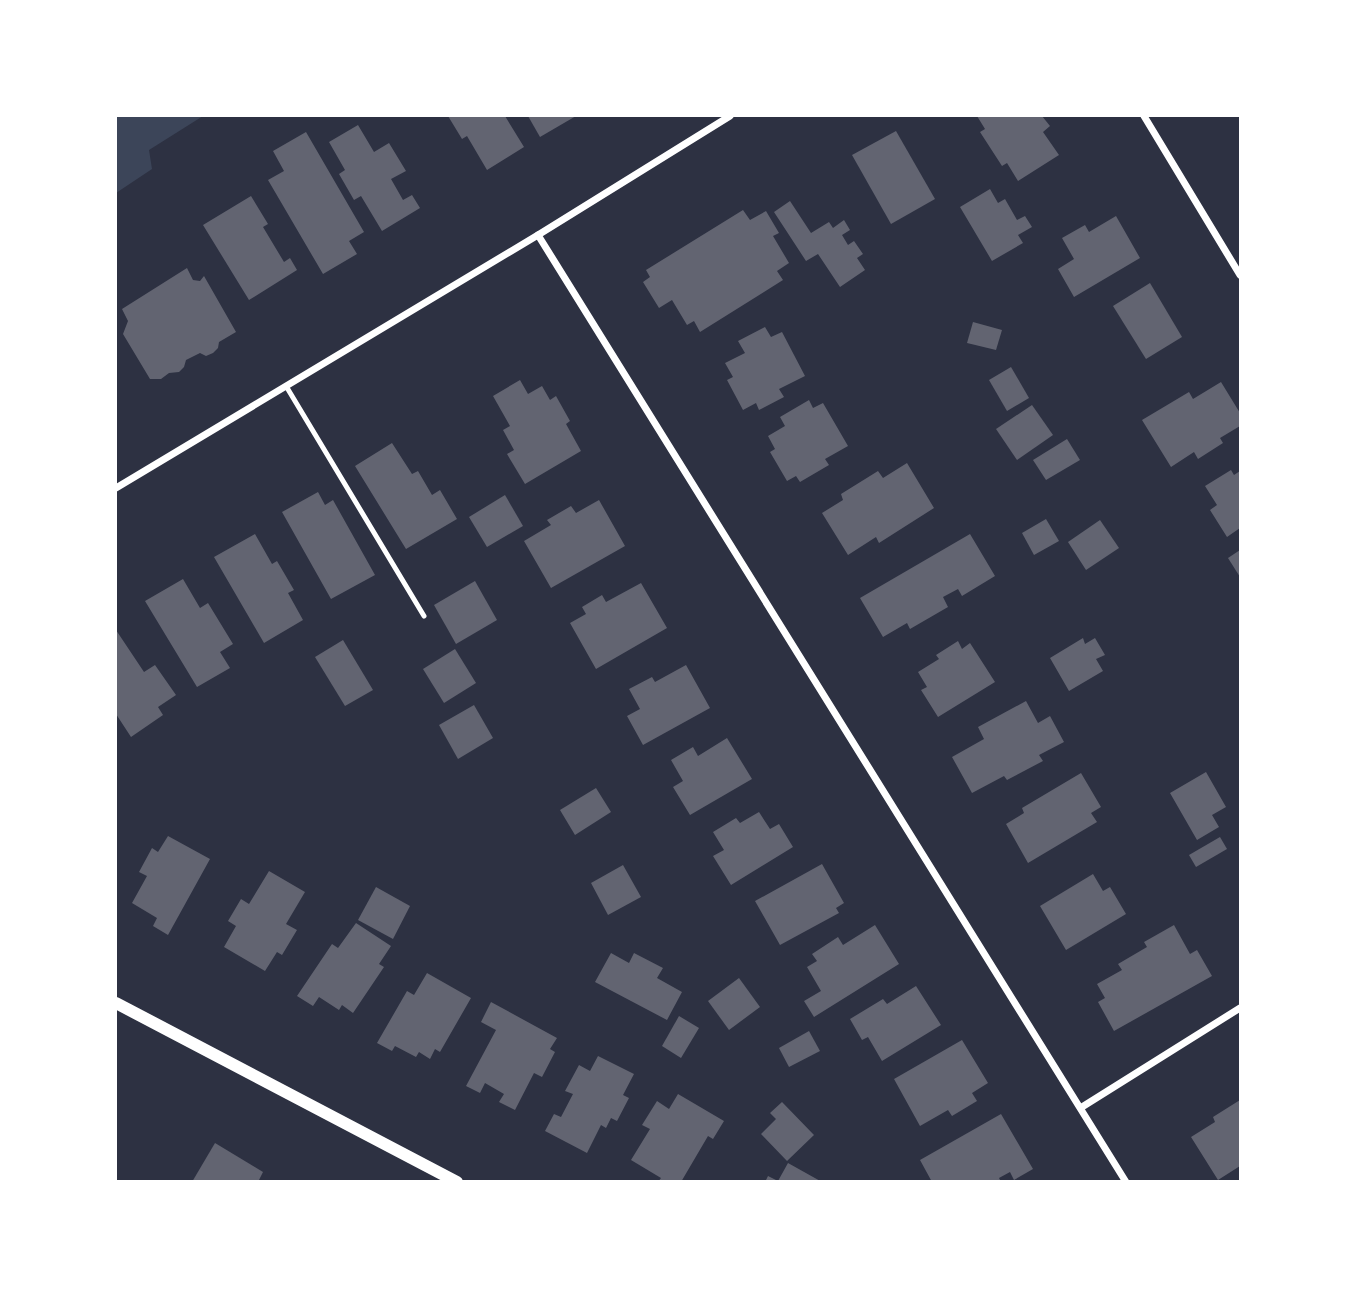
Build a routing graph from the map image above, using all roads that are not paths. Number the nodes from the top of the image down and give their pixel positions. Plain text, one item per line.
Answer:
1 (730, 116) edge
2 (1144, 116) edge
3 (538, 236) junction
4 (1241, 275) edge
5 (286, 386) junction
6 (116, 488) edge
7 (424, 616) dead end
8 (116, 1003) edge
9 (1241, 1008) edge
10 (1082, 1107) junction
11 (457, 1181) edge
12 (1126, 1181) edge

1 - 3 street
2 - 4 street
3 - 5 street
3 - 10 street
5 - 6 street
5 - 7 lane
8 - 11 street
9 - 10 street
10 - 12 street

